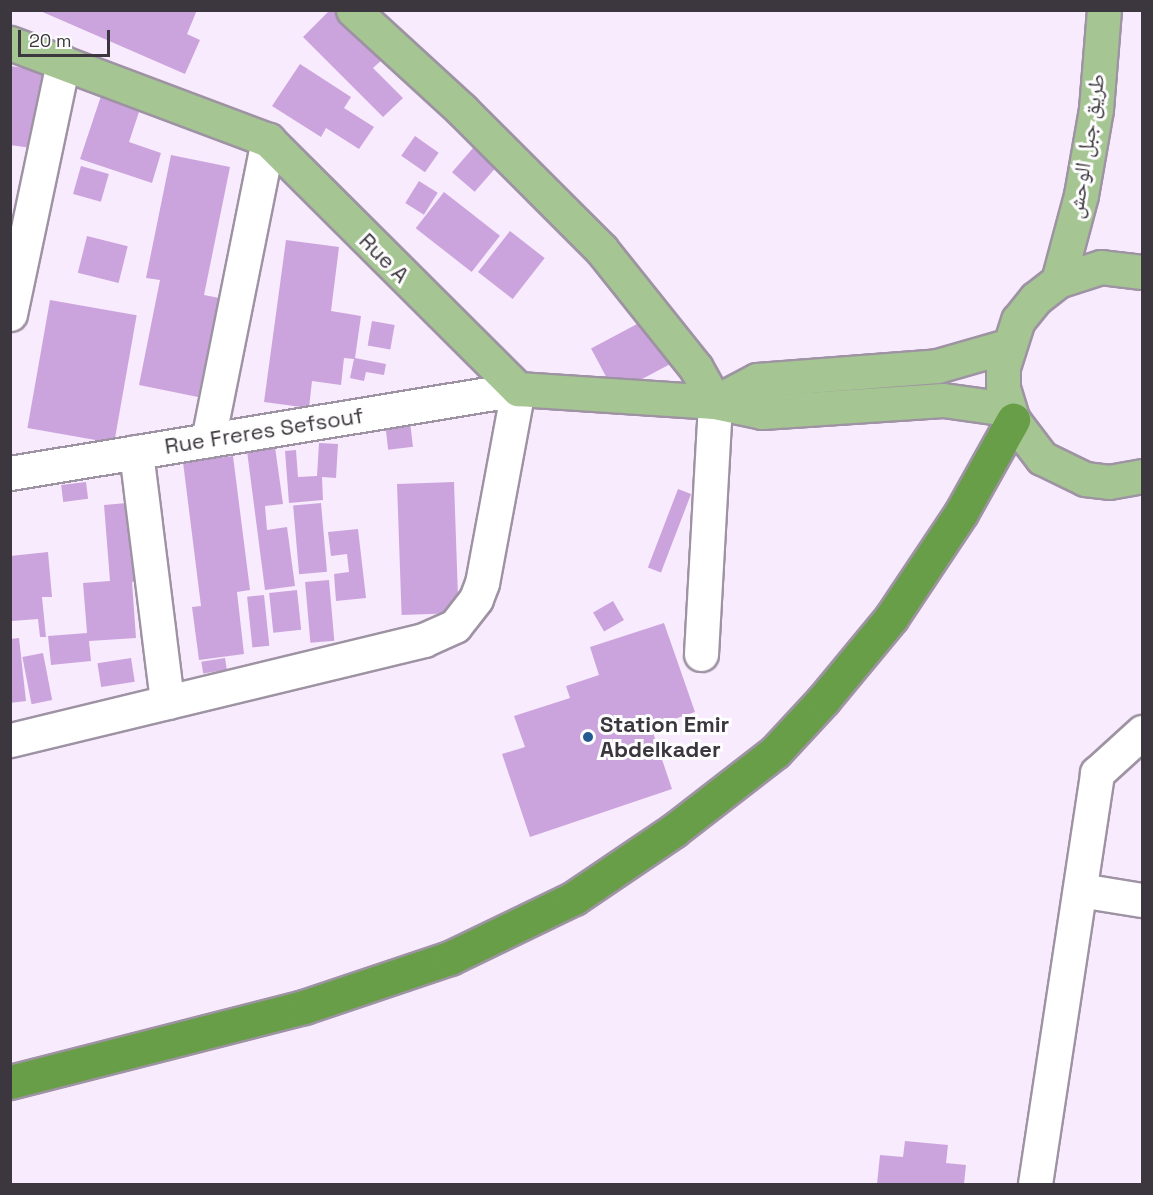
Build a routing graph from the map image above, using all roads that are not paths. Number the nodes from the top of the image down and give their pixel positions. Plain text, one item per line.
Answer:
1 (353, 10) edge
2 (1104, 10) edge
3 (10, 43) edge
4 (63, 63) junction
5 (268, 140) junction
6 (1143, 272) edge
7 (1059, 280) junction
8 (10, 314) edge
9 (1007, 346) junction
10 (518, 389) junction
11 (715, 402) junction
12 (1010, 414) junction
13 (208, 440) junction
14 (136, 452) junction
15 (10, 473) edge
16 (1143, 476) edge
17 (701, 654) dead end
18 (167, 702) junction
19 (1143, 732) edge
20 (10, 740) edge
21 (1080, 890) junction
22 (1143, 900) edge
23 (10, 1082) edge
24 (1035, 1185) edge

1 - 11 main road
2 - 7 main road, طريق جبل الوحش
3 - 4 main road, Rue A
4 - 5 main road, Rue A
4 - 8 street
5 - 10 main road, Rue A
5 - 13 street
6 - 7 main road
7 - 9 main road
9 - 11 main road
9 - 12 main road
10 - 11 main road
10 - 13 street, Rue Freres Sefsouf
10 - 18 street
11 - 12 main road
11 - 17 street
12 - 16 main road
12 - 23 highway
13 - 14 street, Rue Freres Sefsouf
14 - 15 street, Rue Freres Sefsouf
14 - 18 street
18 - 20 street
19 - 21 street
21 - 22 street
21 - 24 street

